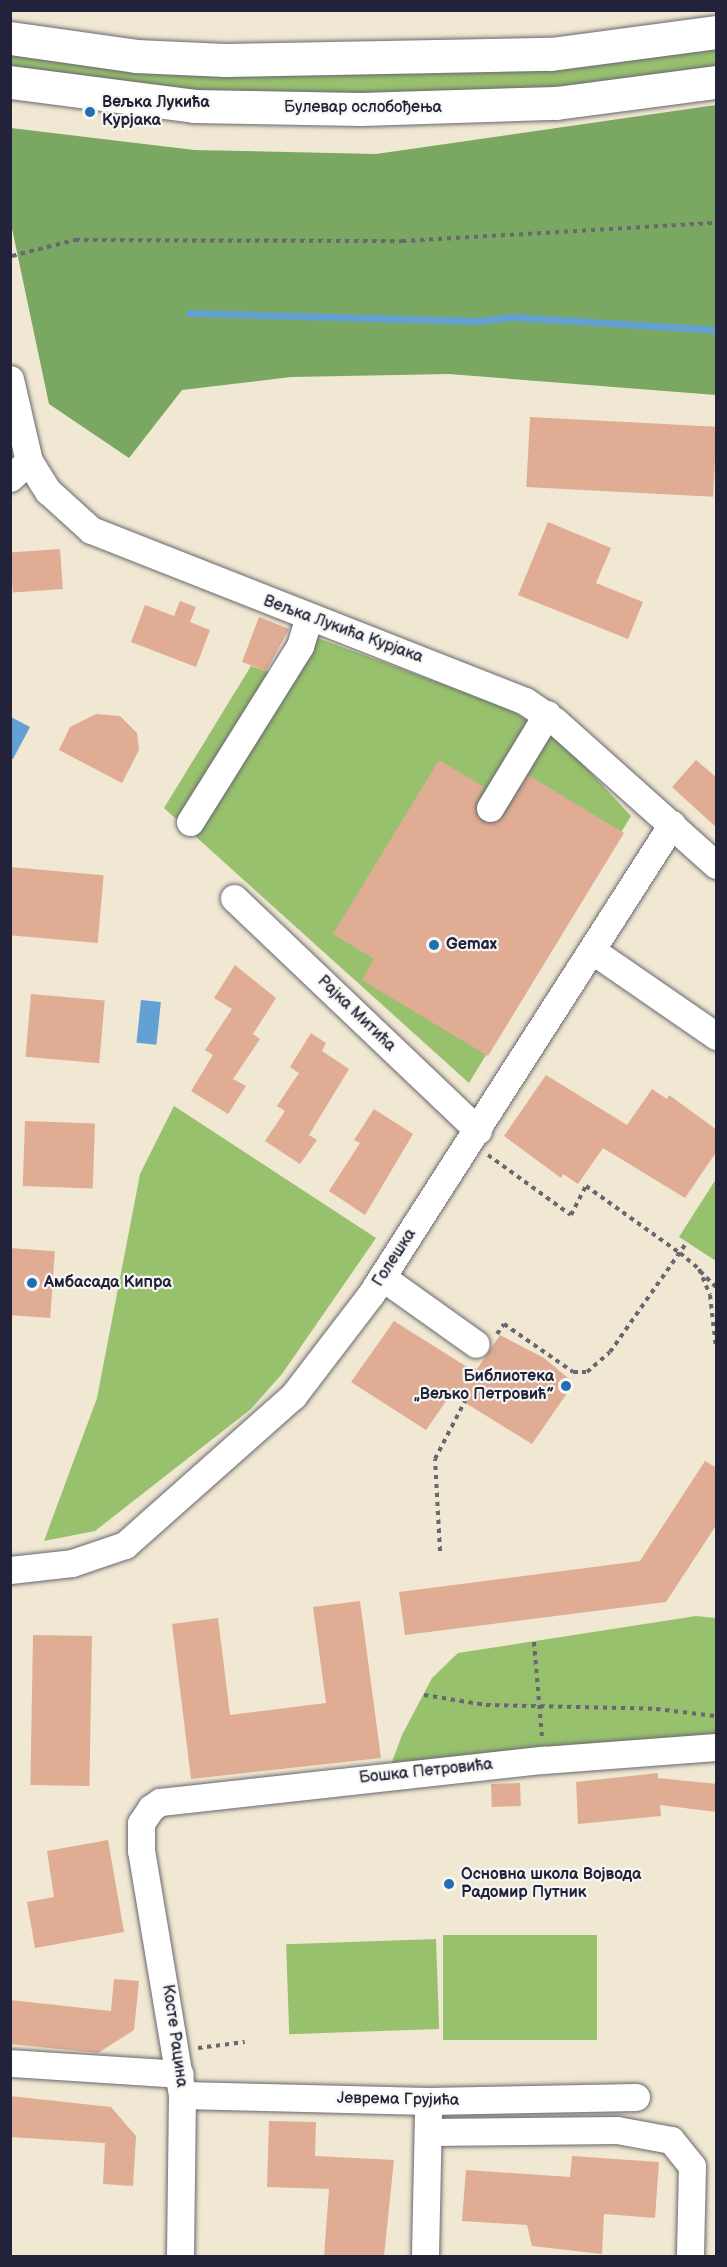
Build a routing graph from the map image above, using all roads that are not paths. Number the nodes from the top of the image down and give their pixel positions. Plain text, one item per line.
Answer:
1 (717, 32) edge
2 (10, 38) edge
3 (10, 82) edge
4 (717, 82) edge
5 (10, 379) edge
6 (16, 432) edge
7 (20, 470) edge
8 (309, 616) junction
9 (547, 714) junction
10 (490, 808) dead end
11 (190, 822) dead end
12 (672, 824) junction
13 (717, 866) edge
14 (234, 898) dead end
15 (593, 951) junction
16 (717, 1036) edge
17 (473, 1137) junction
18 (382, 1277) junction
19 (483, 1343) road end
20 (10, 1570) edge
21 (717, 1747) edge
22 (142, 1818) joint
23 (10, 2063) edge
24 (181, 2085) junction
25 (626, 2097) dead end
26 (428, 2101) junction
27 (440, 2132) junction
28 (180, 2256) edge
29 (425, 2256) edge
30 (690, 2256) edge

1 - 2 main road
3 - 4 main road, Булевар ослобођења
5 - 6 street, Вељка Лукића Курјака
6 - 7 street, Вељка Лукића Курјака
7 - 8 street, Вељка Лукића Курјака
8 - 9 street, Вељка Лукића Курјака
8 - 11 street
9 - 10 street
9 - 12 street, Вељка Лукића Курјака
12 - 13 street, Вељка Лукића Курјака
12 - 15 street, Голешка
14 - 17 street, Рајка Митића
15 - 16 street
15 - 17 street, Голешка
17 - 18 street, Голешка
18 - 19 street
18 - 20 street, Голешка
21 - 22 street, Бошка Петровића
22 - 24 street, Косте Рацина
23 - 24 street, Јеврема Грујића
24 - 26 street, Јеврема Грујића
24 - 28 street, Косте Рацина
25 - 26 street, Јеврема Грујића
26 - 27 street
27 - 29 street
27 - 30 street

